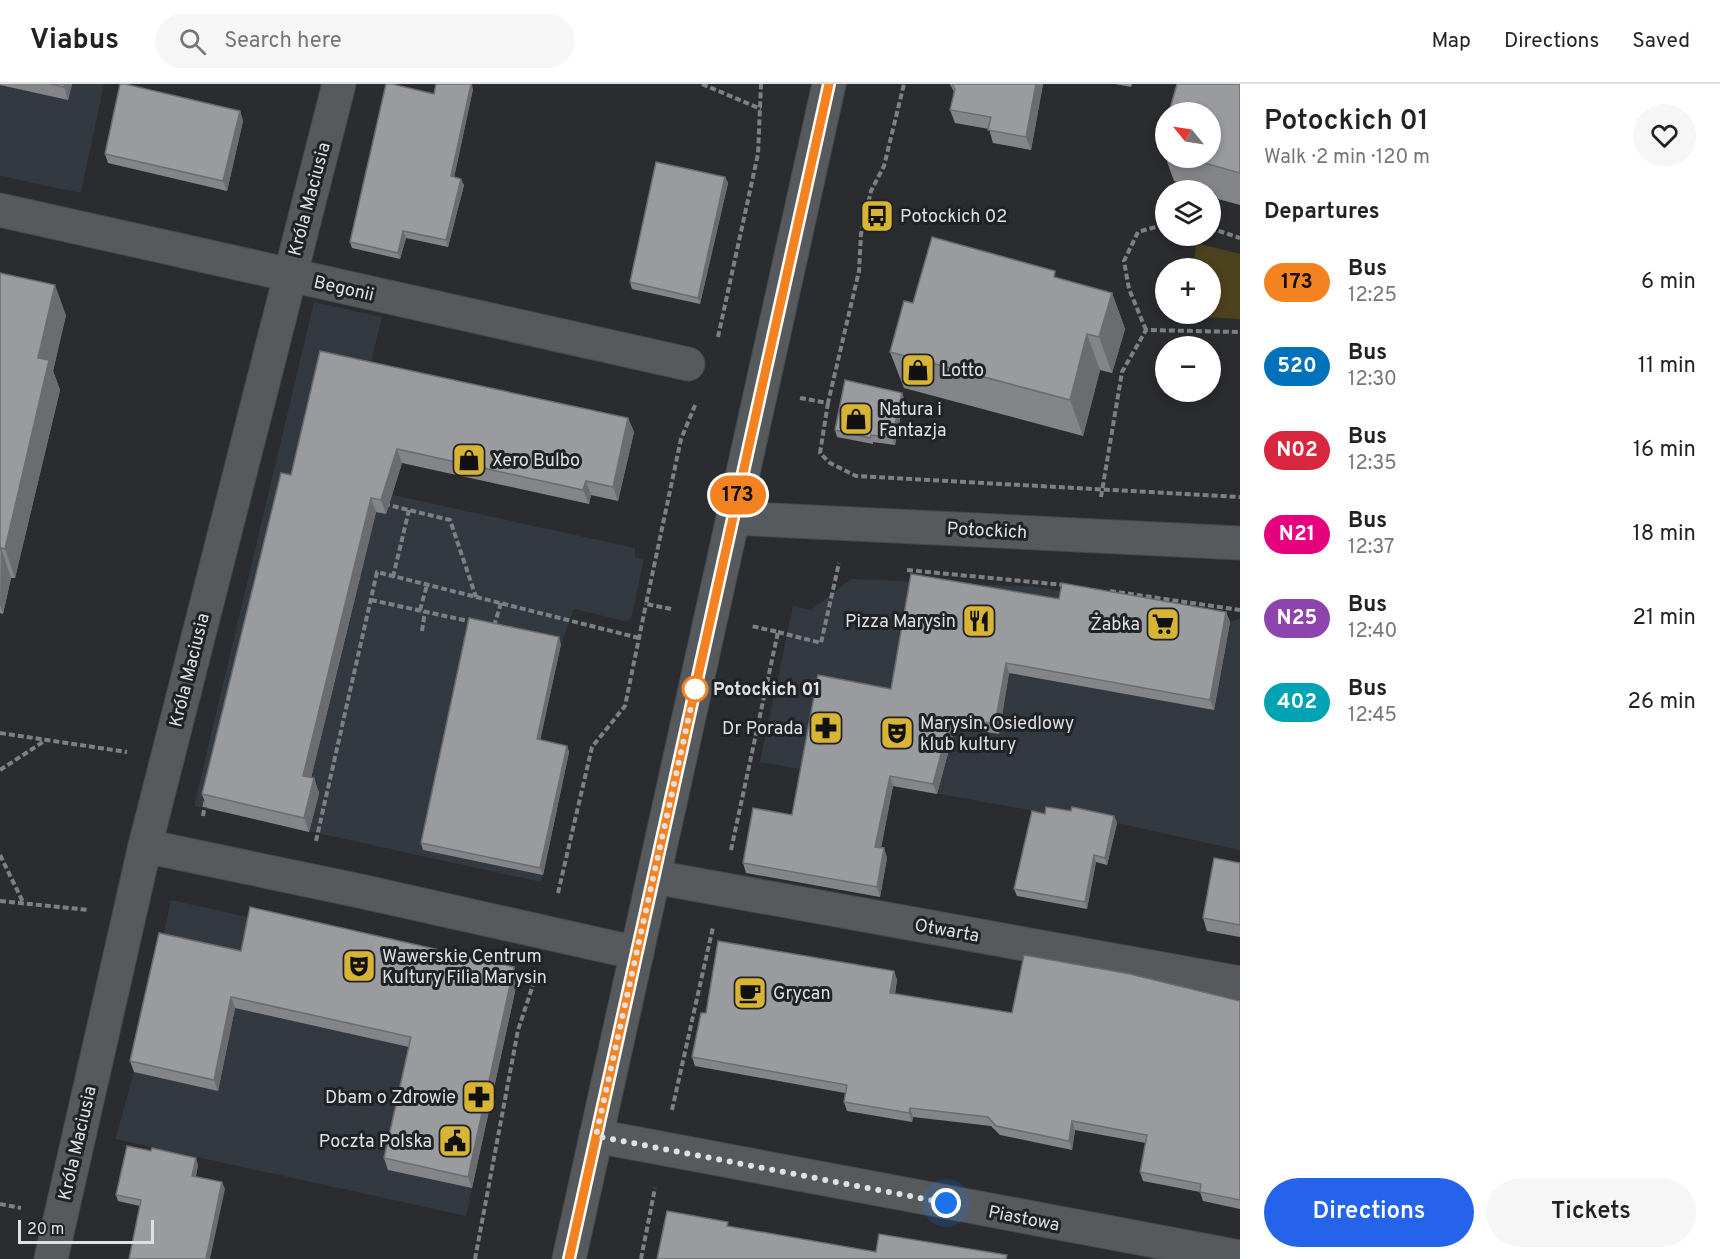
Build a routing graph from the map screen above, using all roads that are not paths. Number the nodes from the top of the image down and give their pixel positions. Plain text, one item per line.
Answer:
1 (339, 84) edge
2 (830, 84) edge
3 (0, 210) edge
4 (289, 276) junction
5 (688, 364) dead end
6 (733, 518) junction
7 (1240, 543) edge
8 (145, 846) junction
9 (654, 877) junction
10 (637, 953) junction
11 (1240, 983) edge
12 (596, 1136) junction
13 (1240, 1257) edge
14 (51, 1259) edge
15 (569, 1259) edge

1 - 4 street, Króla Maciusia
2 - 6 street
3 - 4 street, Begonii
4 - 5 street, Begonii
4 - 8 street, Króla Maciusia
6 - 7 street, Potockich
6 - 9 street
8 - 10 street
8 - 14 street, Króla Maciusia
9 - 10 street
9 - 11 street, Otwarta
10 - 12 street
12 - 13 street, Piastowa
12 - 15 street

